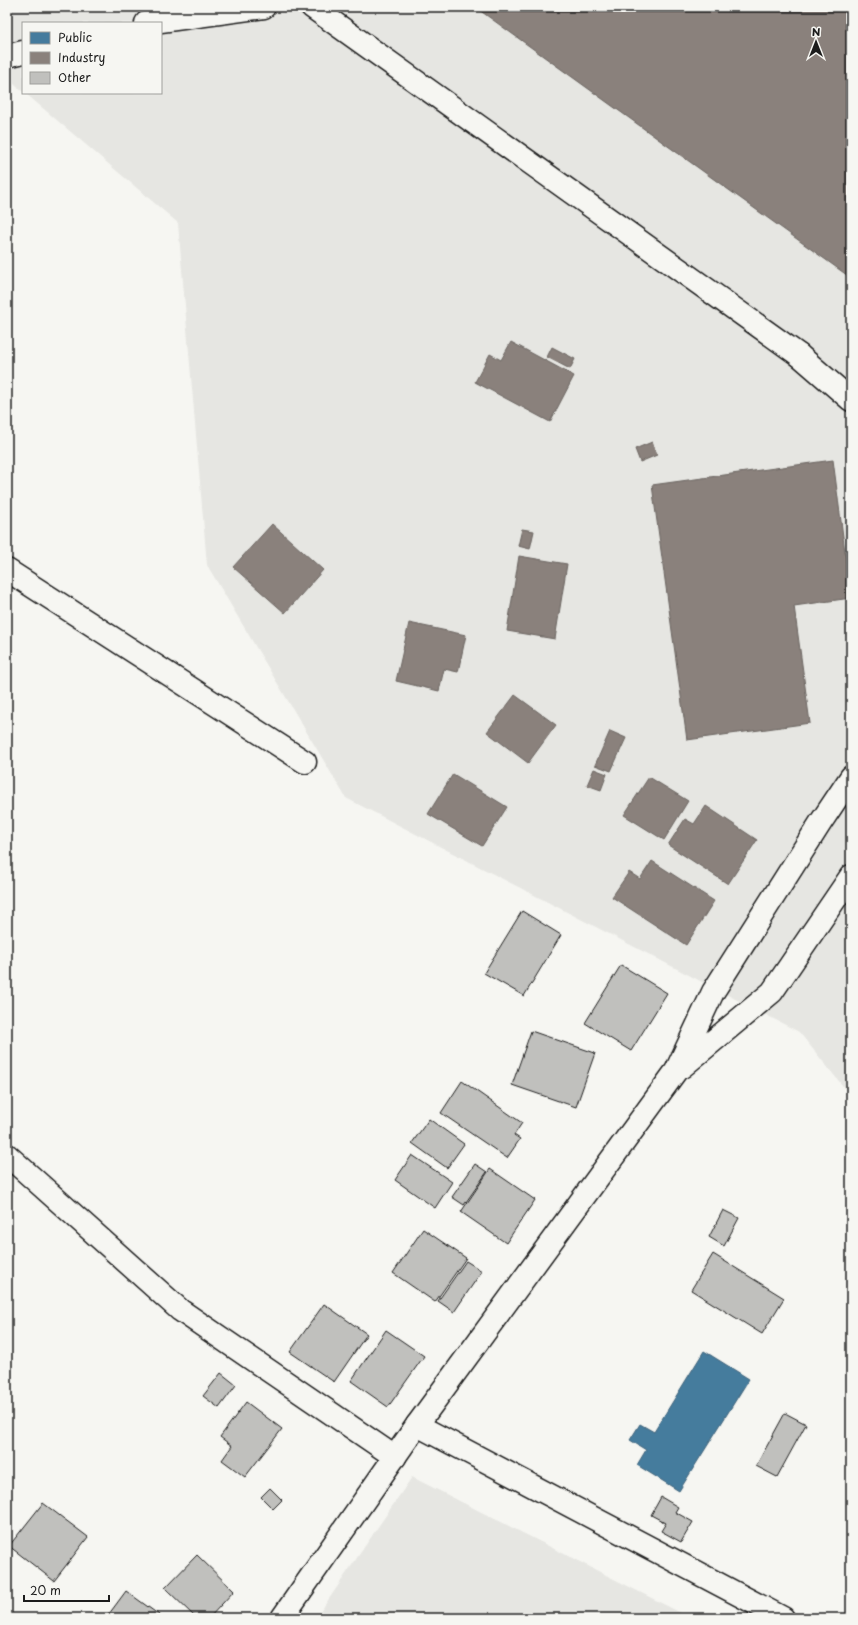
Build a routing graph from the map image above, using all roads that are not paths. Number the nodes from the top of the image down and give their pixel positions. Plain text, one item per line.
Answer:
1 (264, 7) edge
2 (312, 7) edge
3 (153, 22) edge
4 (22, 52) edge
5 (7, 56) edge
6 (798, 355) junction
7 (851, 388) edge
8 (851, 400) edge
9 (7, 570) edge
10 (305, 762) dead end
11 (851, 777) edge
12 (851, 876) edge
13 (676, 1071) junction
14 (7, 1155) edge
15 (417, 1425) junction
16 (396, 1457) junction
17 (282, 1618) edge
18 (783, 1618) edge

1 - 3 street
2 - 6 street
4 - 5 street
6 - 7 street
6 - 8 street
9 - 10 street
11 - 13 street
12 - 13 street
13 - 15 street
14 - 16 street
15 - 16 street
15 - 18 street
16 - 17 street

